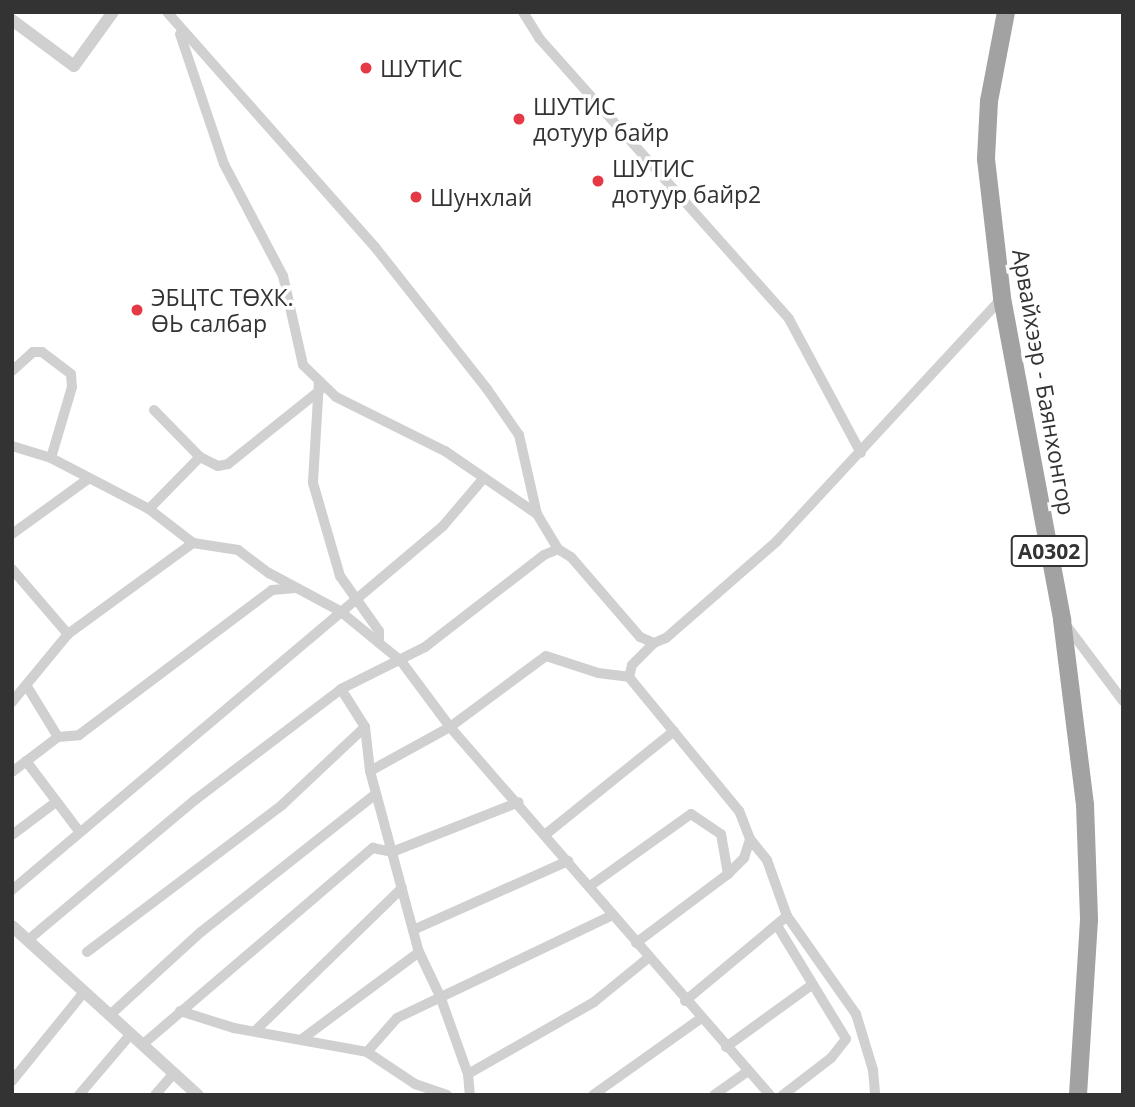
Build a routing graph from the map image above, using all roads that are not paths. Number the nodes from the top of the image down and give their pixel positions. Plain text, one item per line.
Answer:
1 (113, 12) edge
2 (167, 12) edge
3 (523, 12) edge
4 (1006, 12) edge
5 (12, 20) edge
6 (179, 32) junction
7 (1002, 298) junction
8 (12, 370) edge
9 (319, 386) junction
10 (154, 410) dead end
11 (12, 446) edge
12 (861, 453) junction
13 (200, 457) junction
14 (51, 458) junction
15 (88, 479) junction
16 (484, 479) junction
17 (149, 509) junction
18 (537, 514) junction
19 (12, 534) edge
20 (193, 543) junction
21 (558, 549) junction
22 (12, 569) edge
23 (295, 587) junction
24 (354, 599) junction
25 (340, 611) junction
26 (1062, 620) junction
27 (68, 634) junction
28 (379, 643) junction
29 (654, 643) junction
30 (401, 661) junction
31 (629, 677) junction
32 (28, 688) junction
33 (341, 689) junction
34 (1123, 701) edge
35 (12, 702) edge
36 (365, 727) junction
37 (450, 727) junction
38 (674, 732) junction
39 (58, 737) junction
40 (26, 761) junction
41 (370, 771) junction
42 (12, 772) edge
43 (376, 794) junction
44 (56, 802) junction
45 (519, 802) junction
46 (79, 831) junction
47 (546, 834) junction
48 (12, 835) edge
49 (750, 839) junction
50 (392, 852) junction
51 (568, 861) junction
52 (729, 874) junction
53 (590, 887) junction
54 (402, 888) junction
55 (12, 890) edge
56 (613, 915) junction
57 (788, 916) junction
58 (12, 926) edge
59 (778, 927) junction
60 (413, 930) junction
61 (28, 940) junction
62 (636, 943) junction
63 (87, 952) dead end
64 (419, 952) junction
65 (648, 958) junction
66 (813, 984) junction
67 (84, 992) junction
68 (440, 996) junction
69 (685, 1001) junction
70 (180, 1011) junction
71 (110, 1015) junction
72 (700, 1019) junction
73 (255, 1031) junction
74 (131, 1034) junction
75 (302, 1039) junction
76 (142, 1045) junction
77 (726, 1047) junction
78 (367, 1052) junction
79 (748, 1071) junction
80 (174, 1073) junction
81 (468, 1074) junction
82 (12, 1081) edge
83 (79, 1095) edge
84 (155, 1095) edge
85 (198, 1095) edge
86 (447, 1095) edge
87 (470, 1095) edge
88 (593, 1095) edge
89 (714, 1095) edge
90 (770, 1095) edge
91 (783, 1095) edge
92 (875, 1095) edge
93 (1078, 1095) edge

1 - 5 street
2 - 6 street
3 - 12 street
4 - 7 highway, Арвайхээр - Баянхонгор / A0302
6 - 9 street
6 - 18 street
7 - 12 street
7 - 26 highway, Арвайхээр - Баянхонгор / A0302
8 - 14 street
9 - 13 street
9 - 16 street
9 - 24 street
10 - 13 street
11 - 14 street
12 - 29 street
13 - 17 street
14 - 15 street
15 - 17 street
15 - 19 street
16 - 18 street
16 - 24 street
17 - 20 street
18 - 21 street
20 - 23 street
20 - 27 street
21 - 29 street
21 - 30 street
22 - 27 street
23 - 25 street
23 - 39 street
24 - 25 street
24 - 28 street
25 - 28 street
25 - 46 street
26 - 34 street
26 - 93 highway, Арвайхээр - Баянхонгор / A0302
27 - 32 street
28 - 30 street
29 - 31 street
30 - 33 street
30 - 37 street
31 - 37 street
31 - 38 street
32 - 35 street
32 - 39 street
33 - 36 street
33 - 61 street
36 - 41 street
36 - 63 street
37 - 41 street
37 - 45 street
38 - 47 street
38 - 49 street
39 - 40 street
40 - 42 street
40 - 44 street
41 - 43 street
43 - 50 street
43 - 71 street
44 - 46 street
44 - 48 street
45 - 47 street
45 - 50 street
46 - 55 street
47 - 51 street
49 - 52 street
49 - 57 street
50 - 54 street
50 - 70 street
51 - 53 street
51 - 60 street
52 - 53 street
52 - 62 street
53 - 56 street
54 - 60 street
54 - 73 street
56 - 62 street
56 - 68 street
57 - 59 street
57 - 92 street
58 - 61 street
59 - 66 street
59 - 69 street
60 - 64 street
61 - 67 street
62 - 65 street
64 - 68 street
64 - 75 street
65 - 69 street
65 - 81 street
66 - 77 street
66 - 91 street
67 - 71 street
67 - 82 street
68 - 78 street
68 - 81 street
69 - 72 street
70 - 73 street
70 - 76 street
71 - 74 street
72 - 77 street
72 - 88 street
73 - 75 street
74 - 76 street
74 - 83 street
75 - 78 street
76 - 80 street
77 - 79 street
78 - 86 street
79 - 89 street
79 - 90 street
80 - 84 street
80 - 85 street
81 - 87 street

